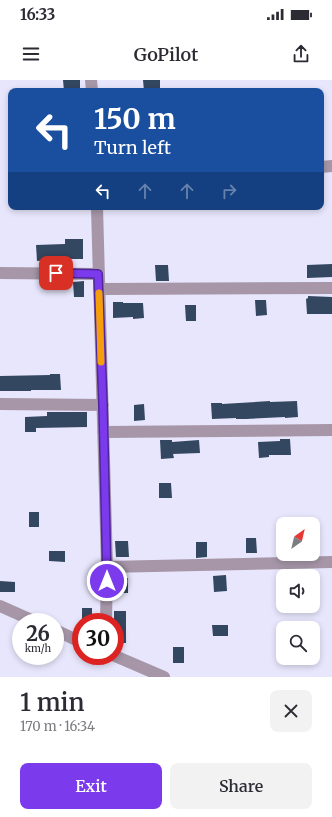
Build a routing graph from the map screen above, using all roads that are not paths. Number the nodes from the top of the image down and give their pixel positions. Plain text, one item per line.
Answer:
1 (97, 210) edge
2 (0, 273) edge
3 (98, 274) junction
4 (332, 288) edge
5 (99, 289) junction
6 (0, 404) edge
7 (103, 405) junction
8 (332, 430) edge
9 (103, 432) junction
10 (332, 562) edge
11 (107, 567) junction
12 (0, 606) edge
13 (16, 613) edge
14 (106, 613) edge
15 (124, 662) edge
16 (142, 673) edge
17 (164, 677) edge

1 - 3 street
2 - 3 street
3 - 5 street
4 - 5 street
5 - 7 street
6 - 7 street
7 - 9 street
8 - 9 street
9 - 11 street
10 - 11 street
11 - 14 street
12 - 13 street
15 - 16 street
16 - 17 street

